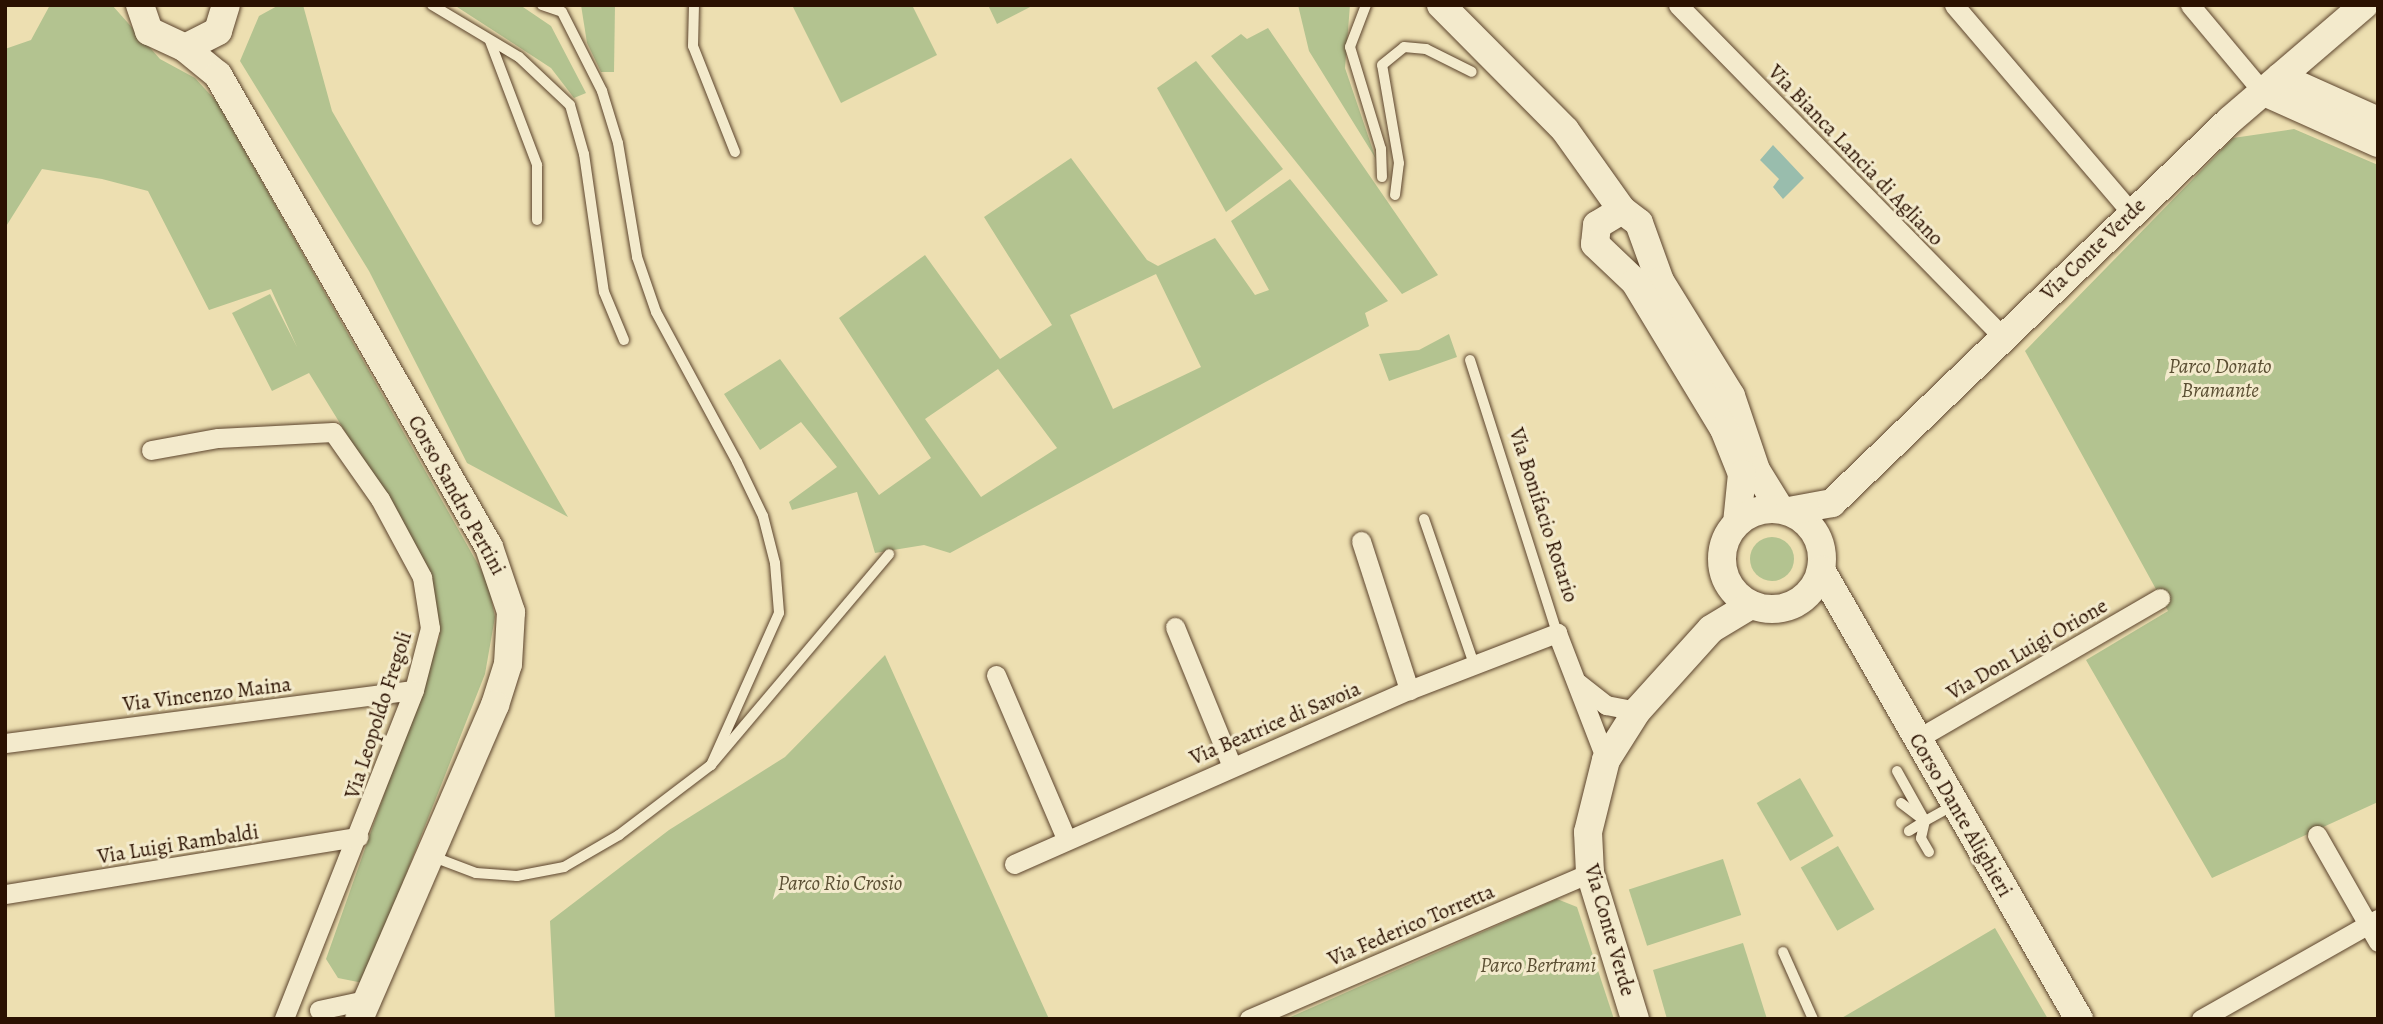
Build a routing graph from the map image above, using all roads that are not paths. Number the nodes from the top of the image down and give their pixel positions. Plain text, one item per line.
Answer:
1 (140, 5) edge
2 (432, 5) edge
3 (542, 5) edge
4 (694, 5) edge
5 (1366, 5) edge
6 (1441, 5) edge
7 (1678, 5) edge
8 (1954, 5) edge
9 (2190, 5) edge
10 (2364, 5) edge
11 (564, 9) edge
12 (222, 18) edge
13 (490, 41) junction
14 (185, 48) junction
15 (1472, 72) dead end
16 (218, 75) junction
17 (2271, 84) junction
18 (2378, 121) edge
19 (2378, 142) edge
20 (735, 152) dead end
21 (1382, 177) dead end
22 (1395, 195) dead end
23 (1622, 210) junction
24 (2131, 212) junction
25 (537, 220) dead end
26 (2002, 336) junction
27 (624, 340) dead end
28 (1470, 360) dead end
29 (151, 450) dead end
30 (1832, 503) junction
31 (1784, 510) junction
32 (1424, 519) dead end
33 (1737, 523) junction
34 (1816, 536) junction
35 (1361, 541) dead end
36 (889, 554) dead end
37 (1821, 570) junction
38 (1727, 583) junction
39 (1803, 598) junction
40 (2160, 598) dead end
41 (1751, 605) junction
42 (1843, 611) junction
43 (1174, 627) dead end
44 (1711, 629) junction
45 (1557, 633) junction
46 (1474, 664) junction
47 (996, 675) dead end
48 (1578, 683) junction
49 (414, 690) junction
50 (1409, 690) junction
51 (1637, 711) junction
52 (1917, 739) junction
53 (5, 743) edge
54 (1606, 760) junction
55 (711, 765) junction
56 (1232, 767) junction
57 (1896, 771) dead end
58 (1900, 803) dead end
59 (1954, 805) junction
60 (1925, 821) junction
61 (1909, 831) dead end
62 (2317, 835) dead end
63 (358, 837) junction
64 (1066, 838) junction
65 (1929, 852) dead end
66 (430, 856) junction
67 (1014, 864) dead end
68 (1590, 873) junction
69 (5, 894) edge
70 (2372, 921) edge
71 (2378, 942) edge
72 (1783, 952) dead end
73 (294, 997) junction
74 (364, 1009) edge
75 (326, 1014) edge
76 (284, 1019) edge
77 (1249, 1019) edge
78 (1635, 1019) edge
79 (1813, 1019) edge
80 (2079, 1019) edge
81 (2201, 1019) edge

1 - 14 street, Corso Sandro Pertini
2 - 13 lane
3 - 11 lane
4 - 20 lane
5 - 21 lane
6 - 23 street
7 - 26 street, Via Bianca Lancia di Agliano
8 - 24 street
9 - 17 street
10 - 17 street, Via Conte Verde
11 - 55 lane
12 - 14 street
12 - 16 street, Corso Sandro Pertini
13 - 25 lane
13 - 27 lane
14 - 16 street, Corso Sandro Pertini
15 - 22 lane
16 - 66 street, Corso Sandro Pertini
17 - 18 street
17 - 19 street
17 - 24 street, Via Conte Verde
23 - 31 street
23 - 33 street
24 - 26 street, Via Conte Verde
26 - 30 street, Via Conte Verde
28 - 45 lane, Via Bonifacio Rotario
29 - 49 street, Via Leopoldo Fregoli
30 - 31 street
30 - 34 street, Via Conte Verde
31 - 33 street
31 - 34 street
32 - 46 lane
33 - 38 street
34 - 37 street
35 - 50 street
36 - 55 lane
37 - 39 street
37 - 42 street, Corso Dante Alighieri
38 - 41 street
38 - 44 street, Via Conte Verde
39 - 41 street
39 - 42 street
40 - 52 street, Via Don Luigi Orione
41 - 44 street, Via Conte Verde
42 - 52 street, Corso Dante Alighieri
43 - 56 street
44 - 51 street, Via Conte Verde
45 - 46 street, Via Beatrice di Savoia
45 - 48 street, Via Bonifacio Rotario
46 - 50 street, Via Beatrice di Savoia
47 - 64 street
48 - 51 street, Via Bonifacio Rotario
48 - 54 street, Via Bonifacio Rotario
49 - 53 street, Via Vincenzo Maina
49 - 63 street, Via Leopoldo Fregoli
50 - 56 street, Via Beatrice di Savoia
51 - 54 street, Via Conte Verde
52 - 59 street, Corso Dante Alighieri
54 - 68 street, Via Conte Verde
55 - 66 lane
56 - 64 street, Via Beatrice di Savoia
57 - 60 lane
58 - 60 lane
59 - 60 lane
59 - 80 street, Corso Dante Alighieri
60 - 61 lane
60 - 65 lane
62 - 70 street
63 - 69 street, Via Luigi Rambaldi
63 - 73 street, Via Leopoldo Fregoli
64 - 67 street, Via Beatrice di Savoia
66 - 74 street, Corso Sandro Pertini
68 - 77 street, Via Federico Torretta
68 - 78 street, Via Conte Verde
70 - 71 street
70 - 81 street
72 - 79 lane
73 - 75 street
73 - 76 street, Via Leopoldo Fregoli
74 - 75 street

